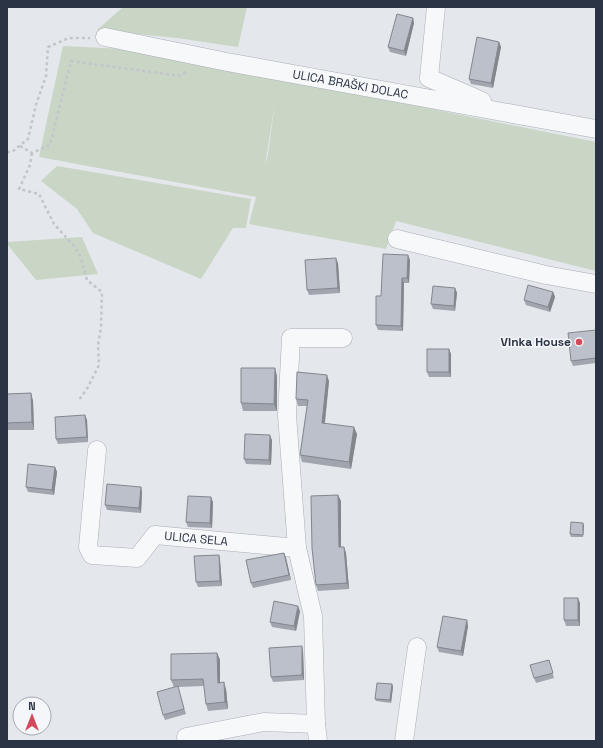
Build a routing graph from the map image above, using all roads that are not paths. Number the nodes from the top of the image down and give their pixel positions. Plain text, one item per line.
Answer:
1 (436, 7) edge
2 (105, 37) road end
3 (512, 113) junction
4 (596, 129) edge
5 (397, 239) dead end
6 (596, 284) edge
7 (344, 338) dead end
8 (97, 450) dead end
9 (297, 548) junction
10 (417, 647) dead end
11 (317, 732) edge
12 (186, 737) dead end
13 (404, 741) edge

1 - 3 street
2 - 3 street, ULICA BRAŠKI DOLAC
3 - 4 street, ULICA BRAŠKI DOLAC
5 - 6 street
7 - 9 street
8 - 9 street, ULICA SELA
9 - 11 street
10 - 13 street
11 - 12 street

